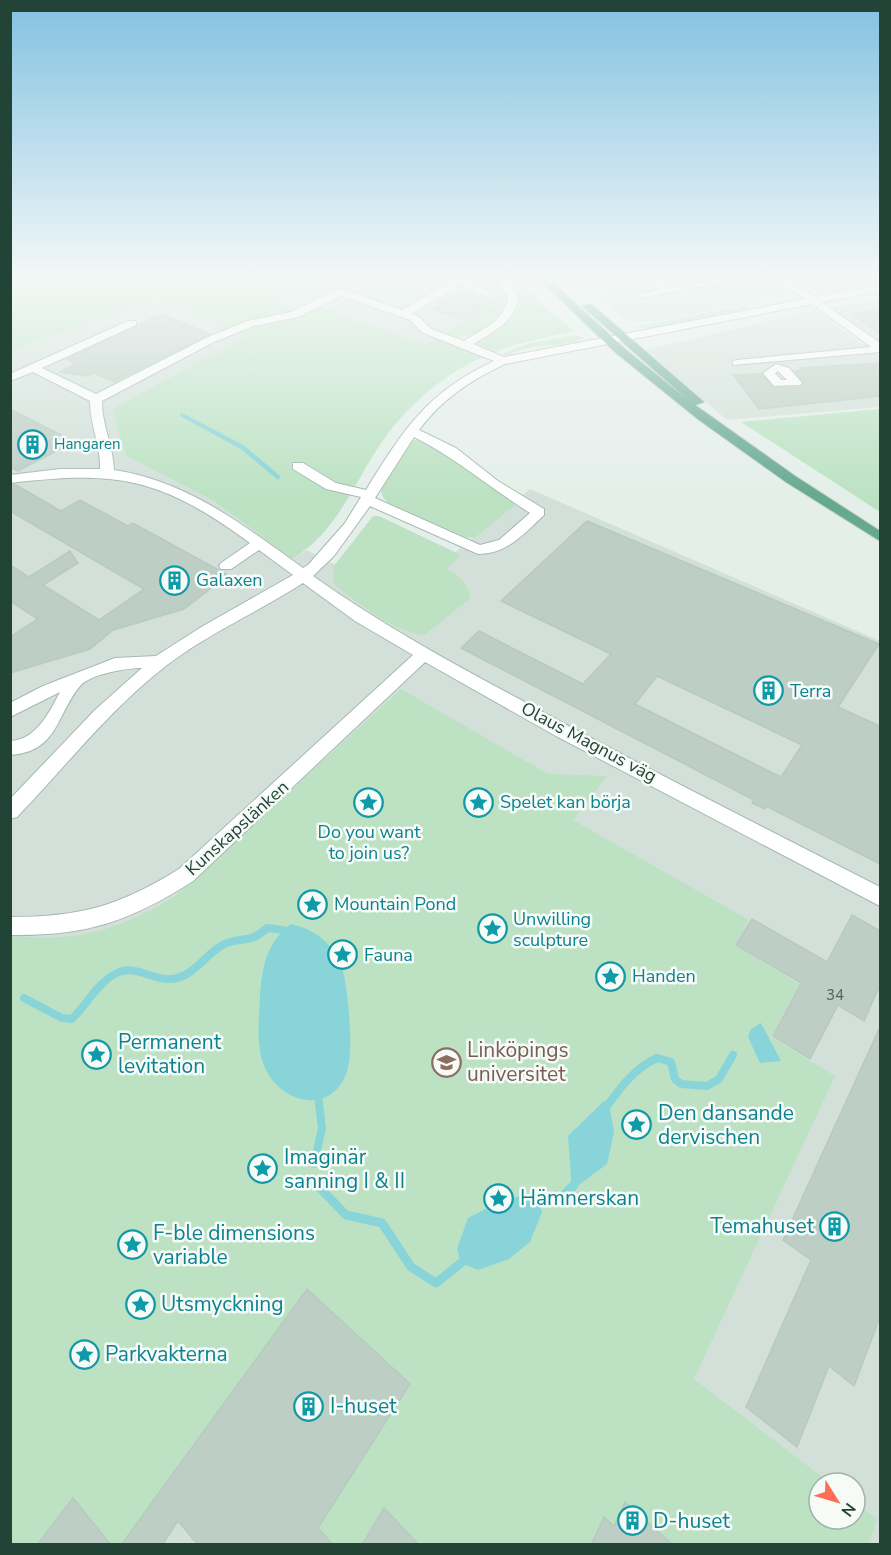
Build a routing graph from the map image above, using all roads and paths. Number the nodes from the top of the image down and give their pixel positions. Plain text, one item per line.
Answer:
1 (74, 350) edge
2 (192, 350) edge
3 (478, 350) edge
4 (563, 350) edge
5 (618, 350) edge
6 (637, 350) edge
7 (869, 350) edge
8 (502, 361) junction
9 (736, 363) dead end
10 (33, 368) junction
11 (10, 378) edge
12 (96, 399) junction
13 (410, 430) junction
14 (767, 462) junction
15 (298, 466) dead end
16 (107, 473) junction
17 (12, 477) edge
18 (368, 497) junction
19 (880, 537) edge
20 (260, 544) junction
21 (226, 566) dead end
22 (304, 576) junction
23 (424, 654) junction
24 (159, 662) junction
25 (75, 680) junction
26 (10, 711) edge
27 (10, 748) edge
28 (10, 812) edge
29 (880, 897) edge
30 (10, 926) edge

1 - 10 street
2 - 12 street
3 - 8 street
4 - 8 street
5 - 14 main road
6 - 14 main road
7 - 9 street
8 - 13 street
10 - 11 street
10 - 12 street
12 - 16 street
13 - 18 street
13 - 18 street
14 - 19 main road
15 - 18 street
16 - 17 street, Olaus Magnus väg
16 - 20 street, Olaus Magnus väg
18 - 22 street
20 - 21 street
20 - 22 street, Olaus Magnus väg
22 - 23 street, Olaus Magnus väg
22 - 24 street
23 - 29 street, Olaus Magnus väg
23 - 30 street, Kunskapslänken
24 - 25 street
24 - 28 street
25 - 26 street
25 - 27 street

